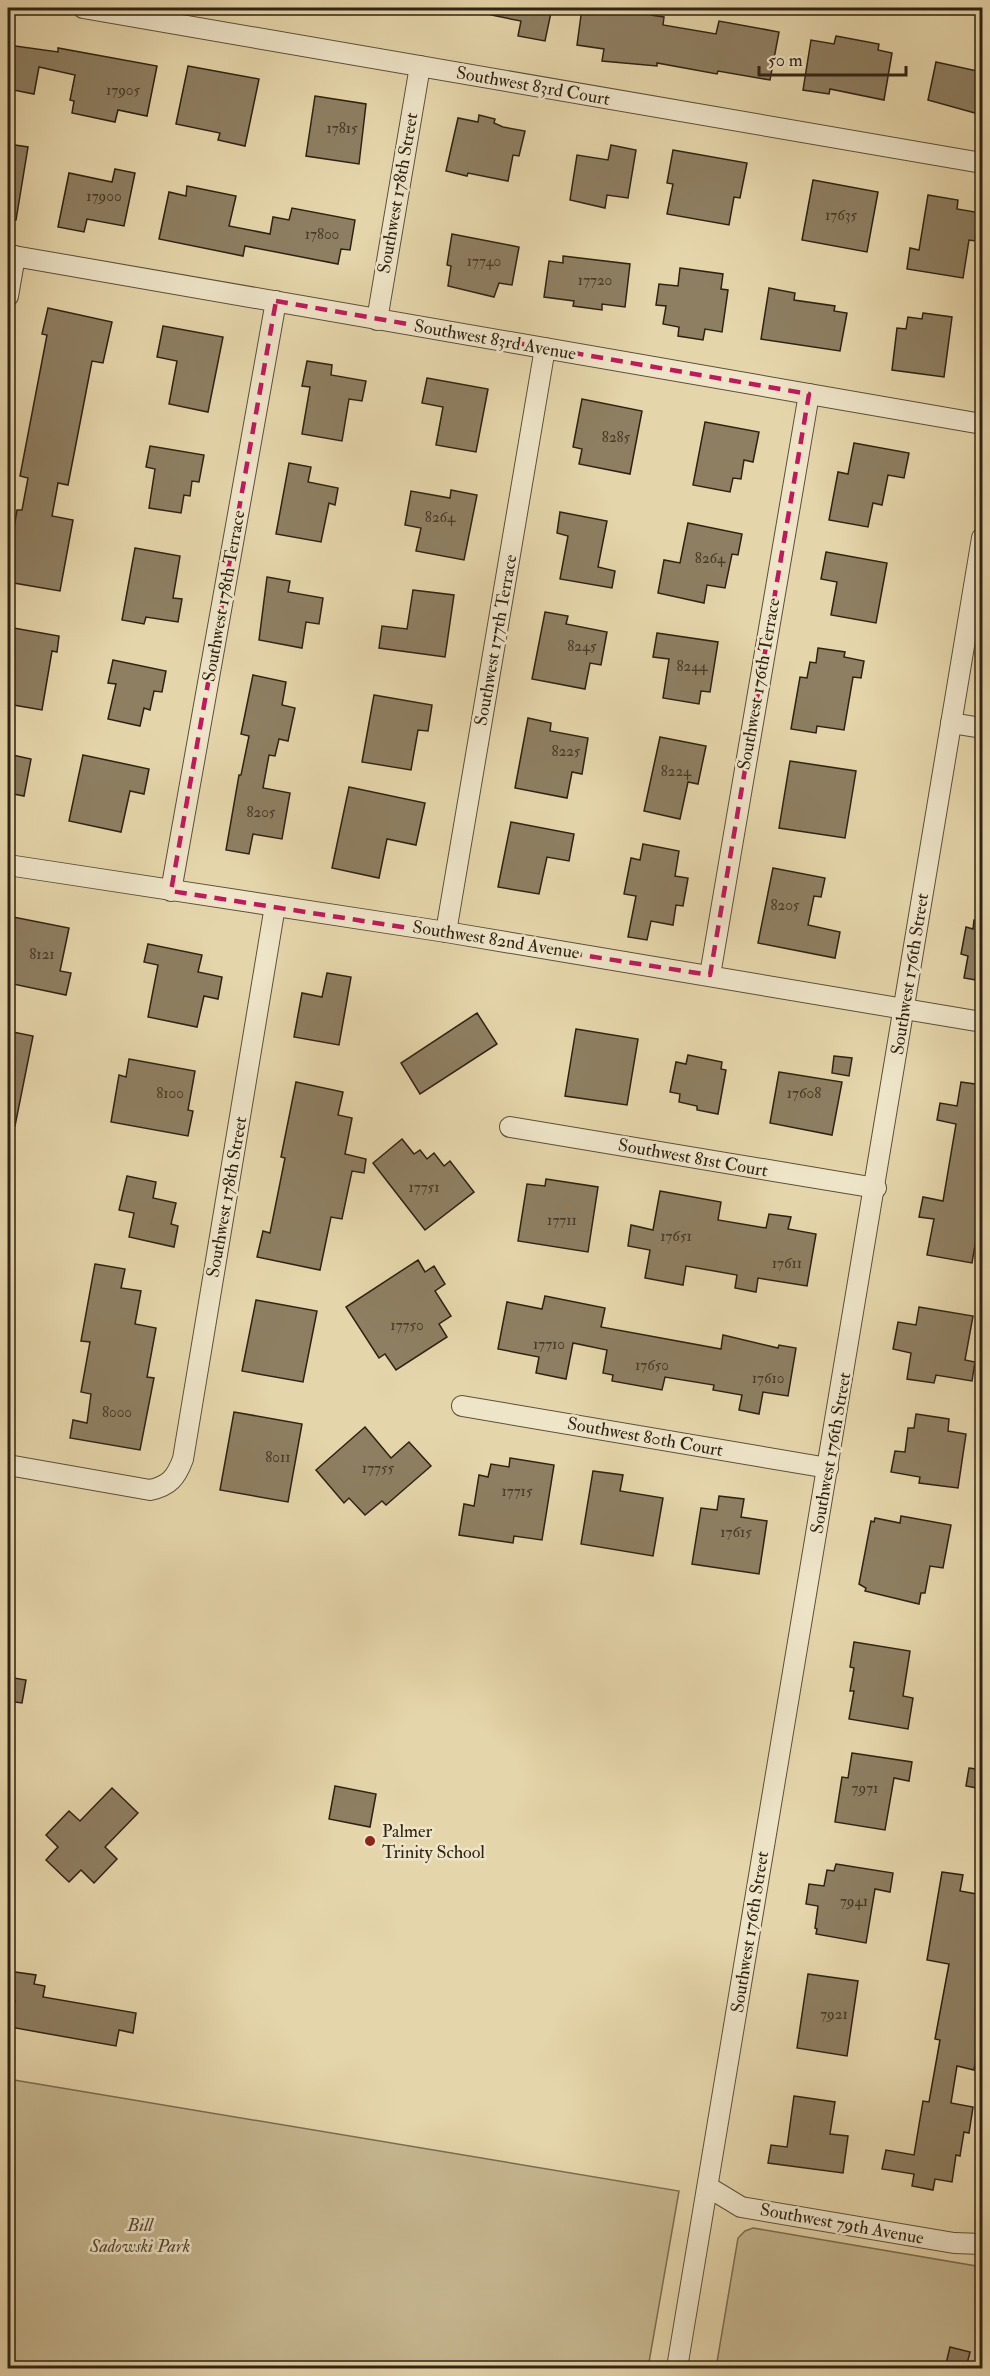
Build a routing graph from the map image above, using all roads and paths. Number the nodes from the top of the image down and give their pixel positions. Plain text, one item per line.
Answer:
1 (83, 8) edge
2 (420, 66) junction
3 (982, 164) edge
4 (11, 256) edge
5 (8, 296) edge
6 (276, 301) junction
7 (377, 320) junction
8 (545, 348) junction
9 (809, 394) junction
10 (982, 424) edge
11 (982, 538) edge
12 (951, 723) junction
13 (982, 728) edge
14 (8, 865) edge
15 (171, 891) junction
16 (275, 906) junction
17 (446, 932) junction
18 (710, 975) junction
19 (903, 1008) junction
20 (982, 1022) edge
21 (510, 1126) dead end
22 (876, 1188) junction
23 (462, 1406) dead end
24 (8, 1465) edge
25 (828, 1468) junction
26 (708, 2187) junction
27 (982, 2244) edge
28 (677, 2368) edge

1 - 2 street, Southwest 83rd Court
2 - 3 street, Southwest 83rd Court
2 - 7 street, Southwest 178th Street
4 - 5 street
4 - 6 street, Southwest 83rd Avenue
6 - 7 street, Southwest 83rd Avenue
6 - 15 street, Southwest 178th Terrace
7 - 8 street, Southwest 83rd Avenue
8 - 9 street, Southwest 83rd Avenue
8 - 17 street, Southwest 177th Terrace
9 - 10 street, Southwest 83rd Avenue
9 - 18 street, Southwest 176th Terrace
11 - 12 street, Southwest 176th Street
12 - 13 street
12 - 19 street, Southwest 176th Street
14 - 15 street, Southwest 82nd Avenue
15 - 16 street, Southwest 82nd Avenue
16 - 17 street, Southwest 82nd Avenue
16 - 24 street, Southwest 178th Street
17 - 18 street, Southwest 82nd Avenue
18 - 19 street, Southwest 82nd Avenue
19 - 20 street, Southwest 82nd Avenue
19 - 22 street, Southwest 176th Street
21 - 22 street, Southwest 81st Court
22 - 25 street, Southwest 176th Street
23 - 25 street, Southwest 80th Court
25 - 26 street, Southwest 176th Street
26 - 27 street, Southwest 79th Avenue
26 - 28 street, Southwest 176th Street

